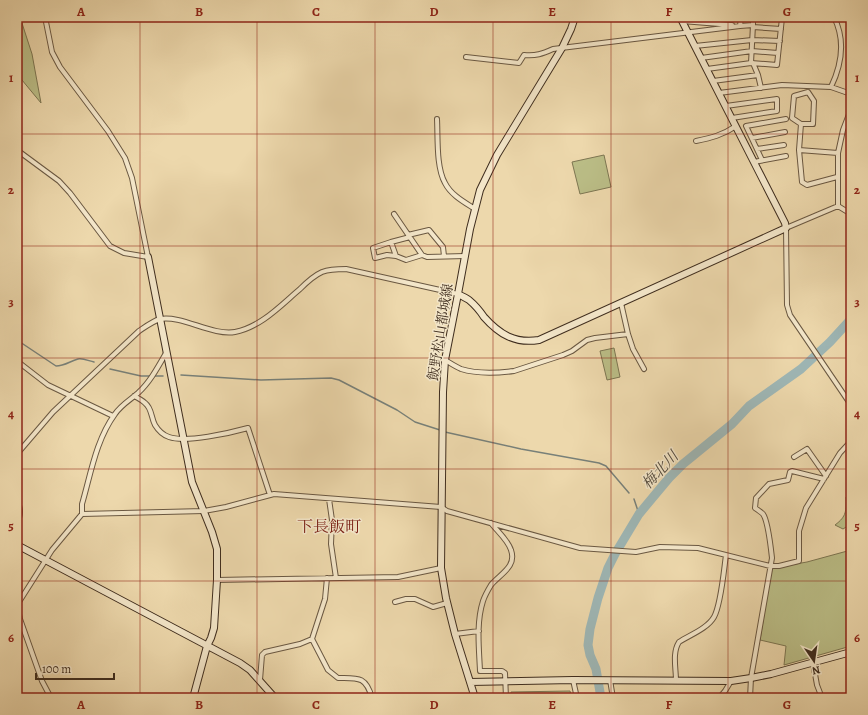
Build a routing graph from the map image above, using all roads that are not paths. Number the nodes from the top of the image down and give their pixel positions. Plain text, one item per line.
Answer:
1 (44, 17) edge
2 (575, 17) edge
3 (741, 17) edge
4 (753, 17) edge
5 (772, 17) edge
6 (834, 17) edge
7 (681, 19) edge
8 (740, 26) junction
9 (753, 26) junction
10 (781, 29) junction
11 (689, 33) junction
12 (752, 40) junction
13 (780, 41) junction
14 (695, 46) junction
15 (562, 48) junction
16 (752, 51) junction
17 (778, 53) junction
18 (466, 57) dead end
19 (701, 58) junction
20 (752, 63) junction
21 (707, 69) junction
22 (758, 75) junction
23 (713, 81) junction
24 (831, 87) junction
25 (761, 88) junction
26 (719, 93) junction
27 (851, 94) edge
28 (726, 106) junction
29 (851, 109) edge
30 (732, 118) junction
31 (437, 119) dead end
32 (786, 119) dead end
33 (801, 124) junction
34 (736, 126) junction
35 (784, 132) dead end
36 (752, 138) junction
37 (696, 141) dead end
38 (784, 145) dead end
39 (757, 149) junction
40 (17, 150) edge
41 (799, 150) junction
42 (838, 153) junction
43 (786, 156) dead end
44 (762, 160) junction
45 (754, 162) junction
46 (838, 177) junction
47 (838, 206) junction
48 (475, 209) junction
49 (394, 214) dead end
50 (851, 214) edge
51 (786, 228) junction
52 (409, 236) junction
53 (391, 242) junction
54 (422, 255) junction
55 (396, 256) junction
56 (444, 256) junction
57 (465, 256) junction
58 (148, 257) junction
59 (458, 294) junction
60 (621, 302) junction
61 (160, 319) junction
62 (628, 334) junction
63 (166, 353) junction
64 (445, 360) junction
65 (17, 361) edge
66 (644, 369) dead end
67 (70, 396) junction
68 (134, 396) junction
69 (851, 405) edge
70 (113, 416) junction
71 (183, 439) junction
72 (851, 441) edge
73 (17, 454) edge
74 (794, 457) dead end
75 (825, 477) junction
76 (270, 495) junction
77 (17, 499) edge
78 (329, 499) junction
79 (441, 507) junction
80 (204, 511) junction
81 (82, 514) junction
82 (17, 522) edge
83 (490, 522) junction
84 (17, 545) edge
85 (726, 555) junction
86 (45, 561) junction
87 (770, 566) junction
88 (441, 568) junction
89 (327, 578) junction
90 (336, 578) junction
91 (217, 580) junction
92 (395, 602) dead end
93 (447, 602) junction
94 (479, 631) junction
95 (455, 634) junction
96 (312, 640) junction
97 (207, 646) junction
98 (851, 652) edge
99 (813, 663) junction
100 (750, 678) junction
101 (260, 680) junction
102 (573, 680) junction
103 (609, 680) junction
104 (505, 681) junction
105 (676, 681) junction
106 (731, 681) junction
107 (470, 682) junction
108 (851, 694) edge
109 (51, 698) edge
110 (192, 698) edge
111 (275, 698) edge
112 (371, 698) edge
113 (474, 698) edge
114 (506, 698) edge
115 (577, 698) edge
116 (613, 698) edge
117 (719, 698) edge
118 (750, 698) edge
119 (822, 698) edge
120 (839, 698) edge

1 - 58 street
2 - 15 street, 飯野松山都城線
3 - 8 street
4 - 9 street
5 - 10 street
6 - 24 street
7 - 8 street
7 - 11 street
8 - 9 street
8 - 11 street
9 - 10 street
9 - 12 street
10 - 13 street
11 - 14 street
11 - 15 street
12 - 13 street
12 - 14 street
12 - 16 street
13 - 17 street
14 - 19 street
15 - 18 street
15 - 48 street, 飯野松山都城線
16 - 17 street
16 - 19 street
16 - 20 street
17 - 20 street
19 - 21 street
20 - 21 street
20 - 22 street
21 - 23 street
22 - 23 street
22 - 25 street
23 - 26 street
24 - 25 street
24 - 27 street
25 - 26 street
26 - 28 street
28 - 30 street
28 - 30 street
29 - 42 street
30 - 34 street
31 - 48 street
32 - 36 street
33 - 33 street
33 - 41 street
34 - 37 street
34 - 45 street
35 - 36 street
36 - 39 street
38 - 39 street
39 - 44 street
40 - 58 street
41 - 42 street
41 - 46 street
42 - 46 street
43 - 44 street
44 - 45 street
45 - 51 street
46 - 47 street
47 - 50 street
47 - 51 street
48 - 57 street, 飯野松山都城線
49 - 52 street
51 - 60 street
51 - 69 street
52 - 53 street
52 - 54 street
52 - 56 street
53 - 55 street
53 - 55 street
54 - 55 street
54 - 56 street
56 - 57 street
57 - 59 street, 飯野松山都城線
58 - 61 street
59 - 60 street
59 - 61 street
59 - 64 street, 飯野松山都城線
60 - 62 street
61 - 63 street
61 - 67 street
62 - 64 street
62 - 66 street
63 - 68 street
63 - 71 street
64 - 79 street, 飯野松山都城線
65 - 67 street
67 - 70 street
67 - 73 street
68 - 70 street
68 - 71 street
70 - 81 street
71 - 76 street
71 - 80 street
72 - 75 street
74 - 75 street
75 - 87 street
75 - 87 street
76 - 78 street
76 - 80 street
77 - 82 street
78 - 79 street
78 - 90 street
79 - 83 street
79 - 88 street, 飯野松山都城線
80 - 81 street
80 - 91 street
81 - 86 street
83 - 85 street
83 - 94 street
84 - 86 street
85 - 87 street
85 - 105 street
86 - 97 street
86 - 109 street
87 - 100 street
88 - 90 street
88 - 93 street, 飯野松山都城線
89 - 90 street
89 - 91 street
89 - 96 street
91 - 97 street
92 - 93 street
93 - 95 street, 飯野松山都城線
94 - 95 street
94 - 104 street
95 - 107 street, 飯野松山都城線
96 - 101 street
96 - 112 street
97 - 101 street
97 - 110 street
98 - 99 street
99 - 100 street
99 - 119 street
100 - 106 street
100 - 118 street
101 - 111 street
102 - 103 street
102 - 104 street
102 - 115 street
103 - 105 street
103 - 116 street
104 - 107 street
104 - 114 street
105 - 106 street
106 - 117 street
107 - 113 street, 飯野松山都城線
108 - 120 street

